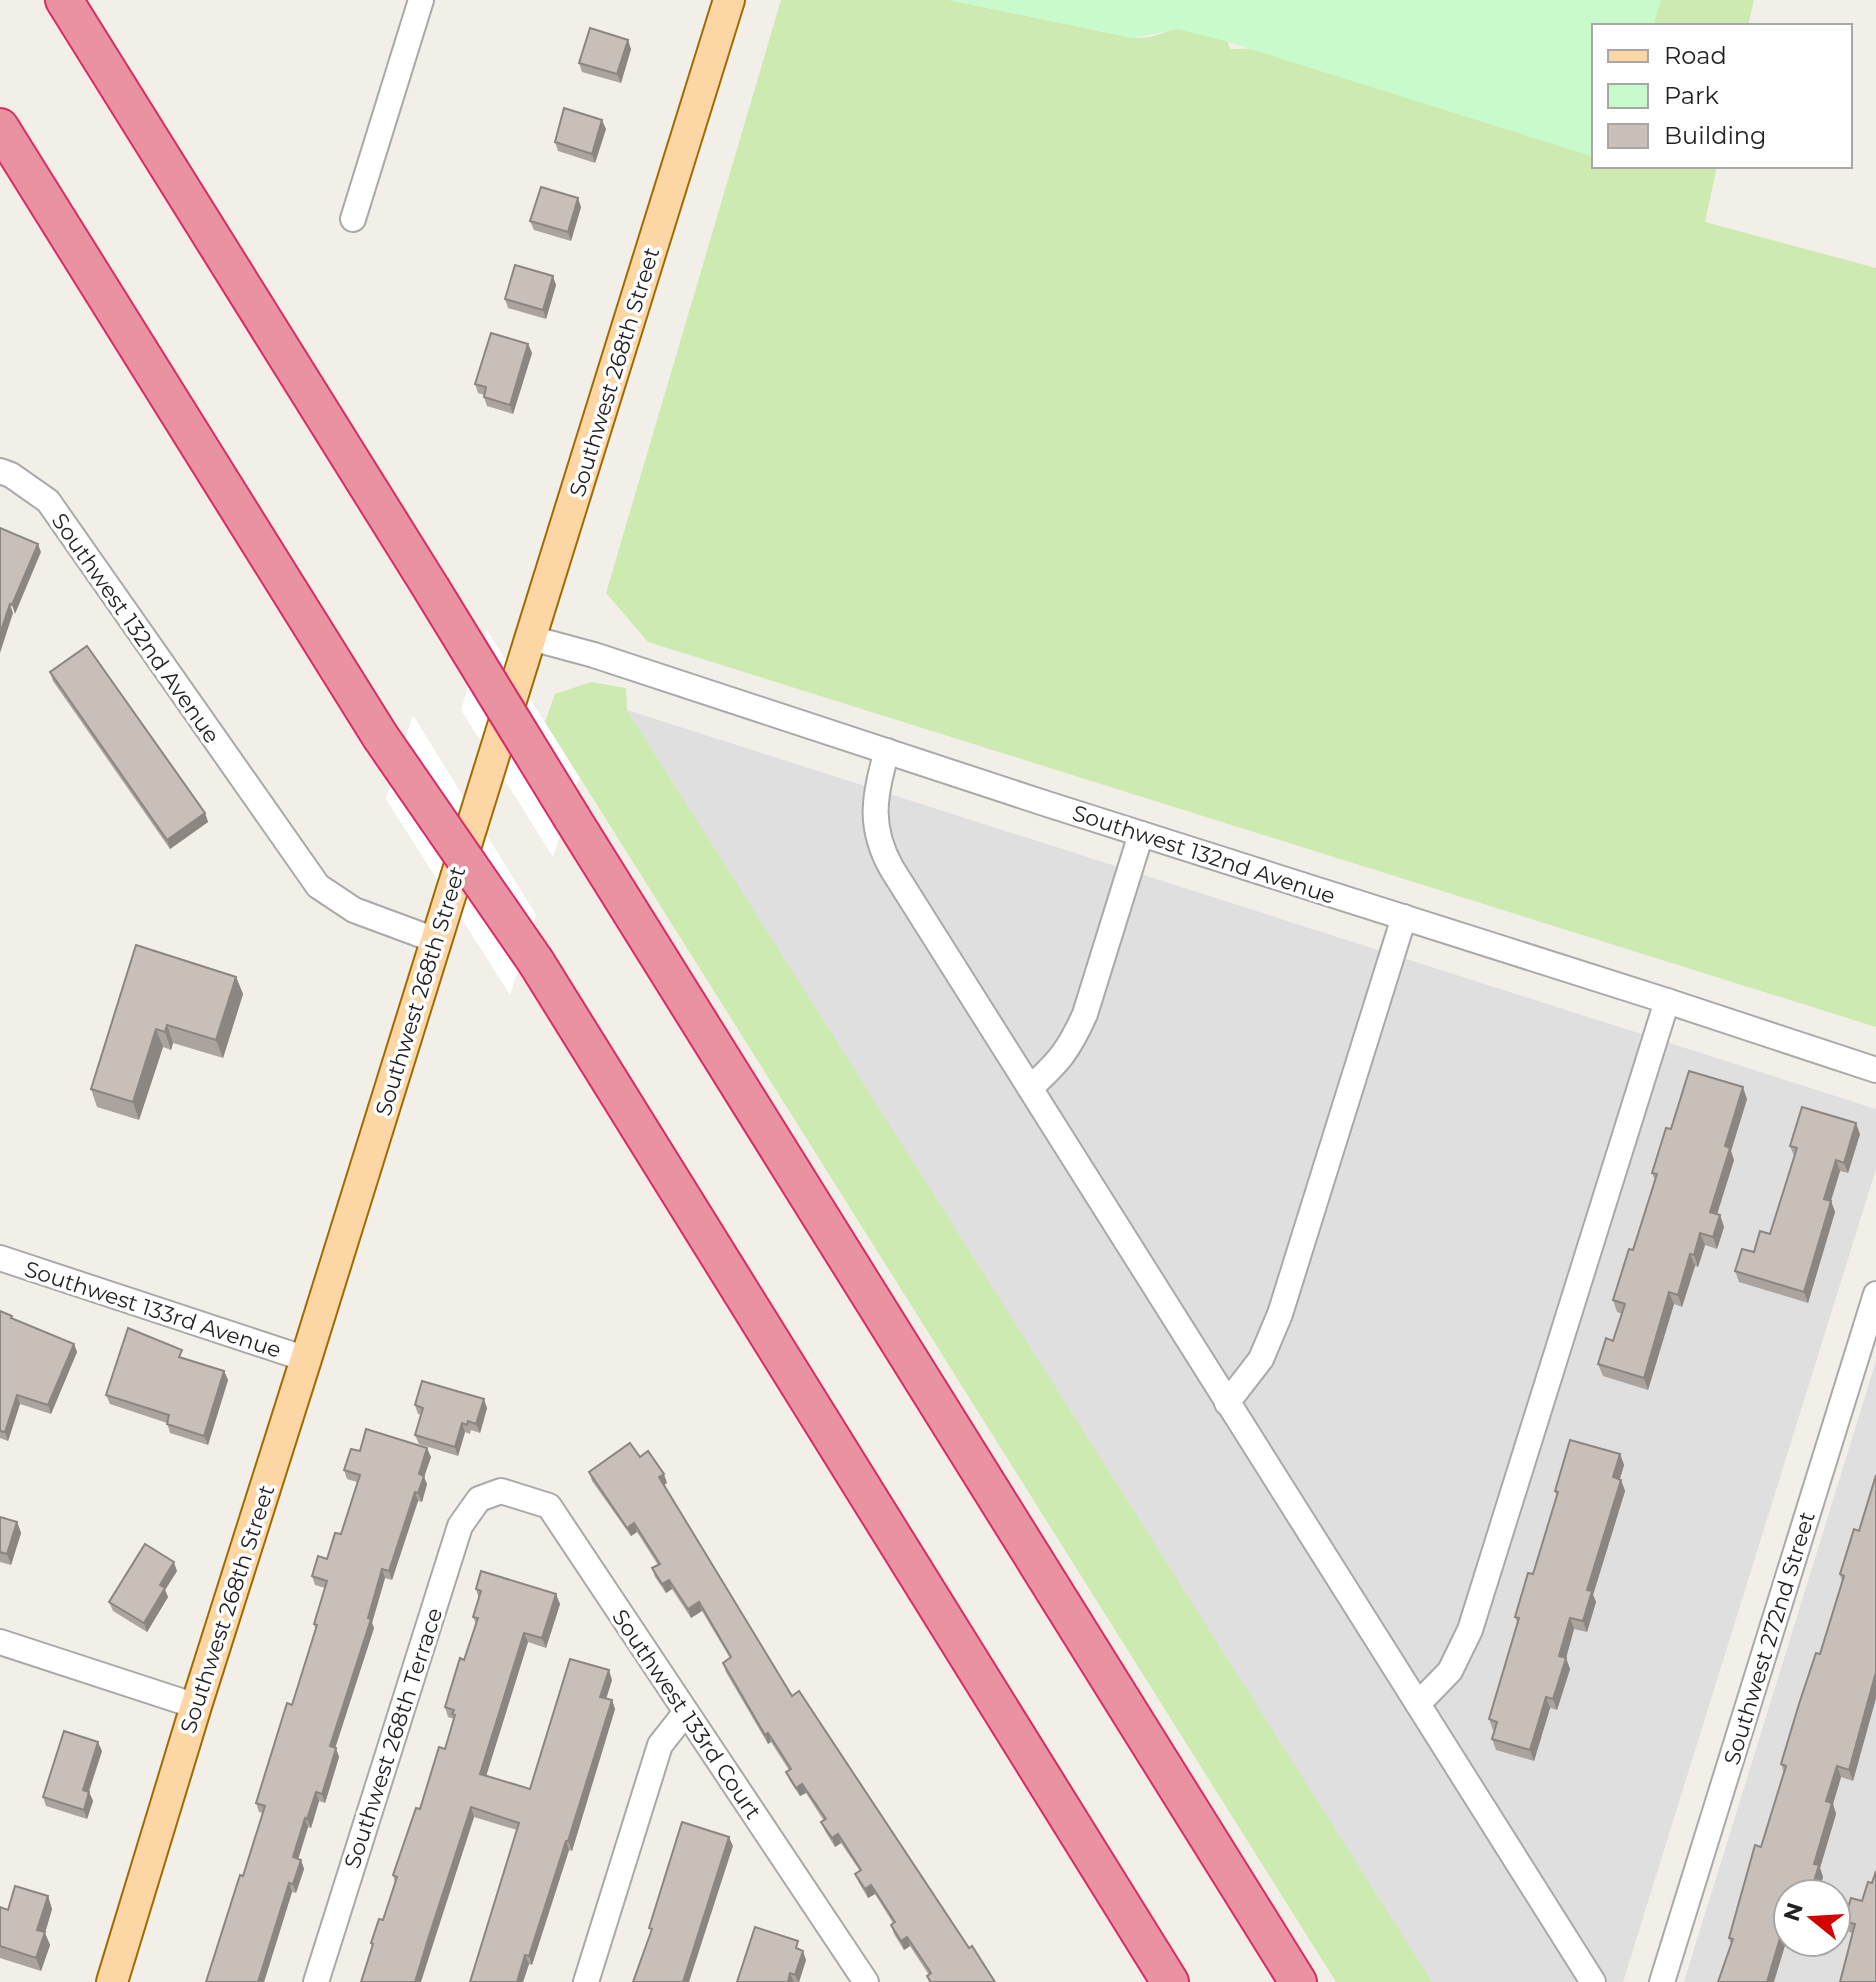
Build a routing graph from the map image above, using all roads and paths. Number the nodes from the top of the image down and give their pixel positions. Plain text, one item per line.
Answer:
1 (64, 0) edge
2 (421, 0) edge
3 (729, 0) edge
4 (0, 127) edge
5 (353, 219) dead end
6 (0, 471) edge
7 (531, 638) junction
8 (887, 751) junction
9 (1141, 834) junction
10 (1404, 917) junction
11 (435, 940) junction
12 (1667, 1001) junction
13 (1876, 1070) edge
14 (1030, 1088) junction
15 (0, 1258) edge
16 (1876, 1294) edge
17 (306, 1359) junction
18 (1227, 1403) junction
19 (479, 1499) joint
20 (0, 1642) edge
21 (1418, 1704) junction
22 (196, 1706) junction
23 (686, 1712) junction
24 (112, 1982) edge
25 (316, 1982) edge
26 (586, 1982) edge
27 (866, 1982) edge
28 (1170, 1982) edge
29 (1298, 1982) edge
30 (1593, 1982) edge
31 (1662, 1982) edge

1 - 29 highway, bridge
2 - 5 street
3 - 7 main road, Southwest 268th Street
4 - 28 highway, bridge
6 - 11 street, Southwest 132nd Avenue
7 - 8 street, Southwest 132nd Avenue
7 - 11 main road, Southwest 268th Street
8 - 9 street, Southwest 132nd Avenue
8 - 14 street
9 - 10 street, Southwest 132nd Avenue
9 - 14 street
10 - 12 street, Southwest 132nd Avenue
10 - 18 street
11 - 17 main road, Southwest 268th Street
12 - 13 street, Southwest 132nd Avenue
12 - 21 street
14 - 18 street
15 - 17 street, Southwest 133rd Avenue
16 - 31 street, Southwest 272nd Street
17 - 22 main road, Southwest 268th Street
18 - 21 street
19 - 23 street, Southwest 133rd Court
19 - 25 street, Southwest 268th Terrace
20 - 22 street
21 - 30 street
22 - 24 main road, Southwest 268th Street
23 - 26 street
23 - 27 street, Southwest 133rd Court

